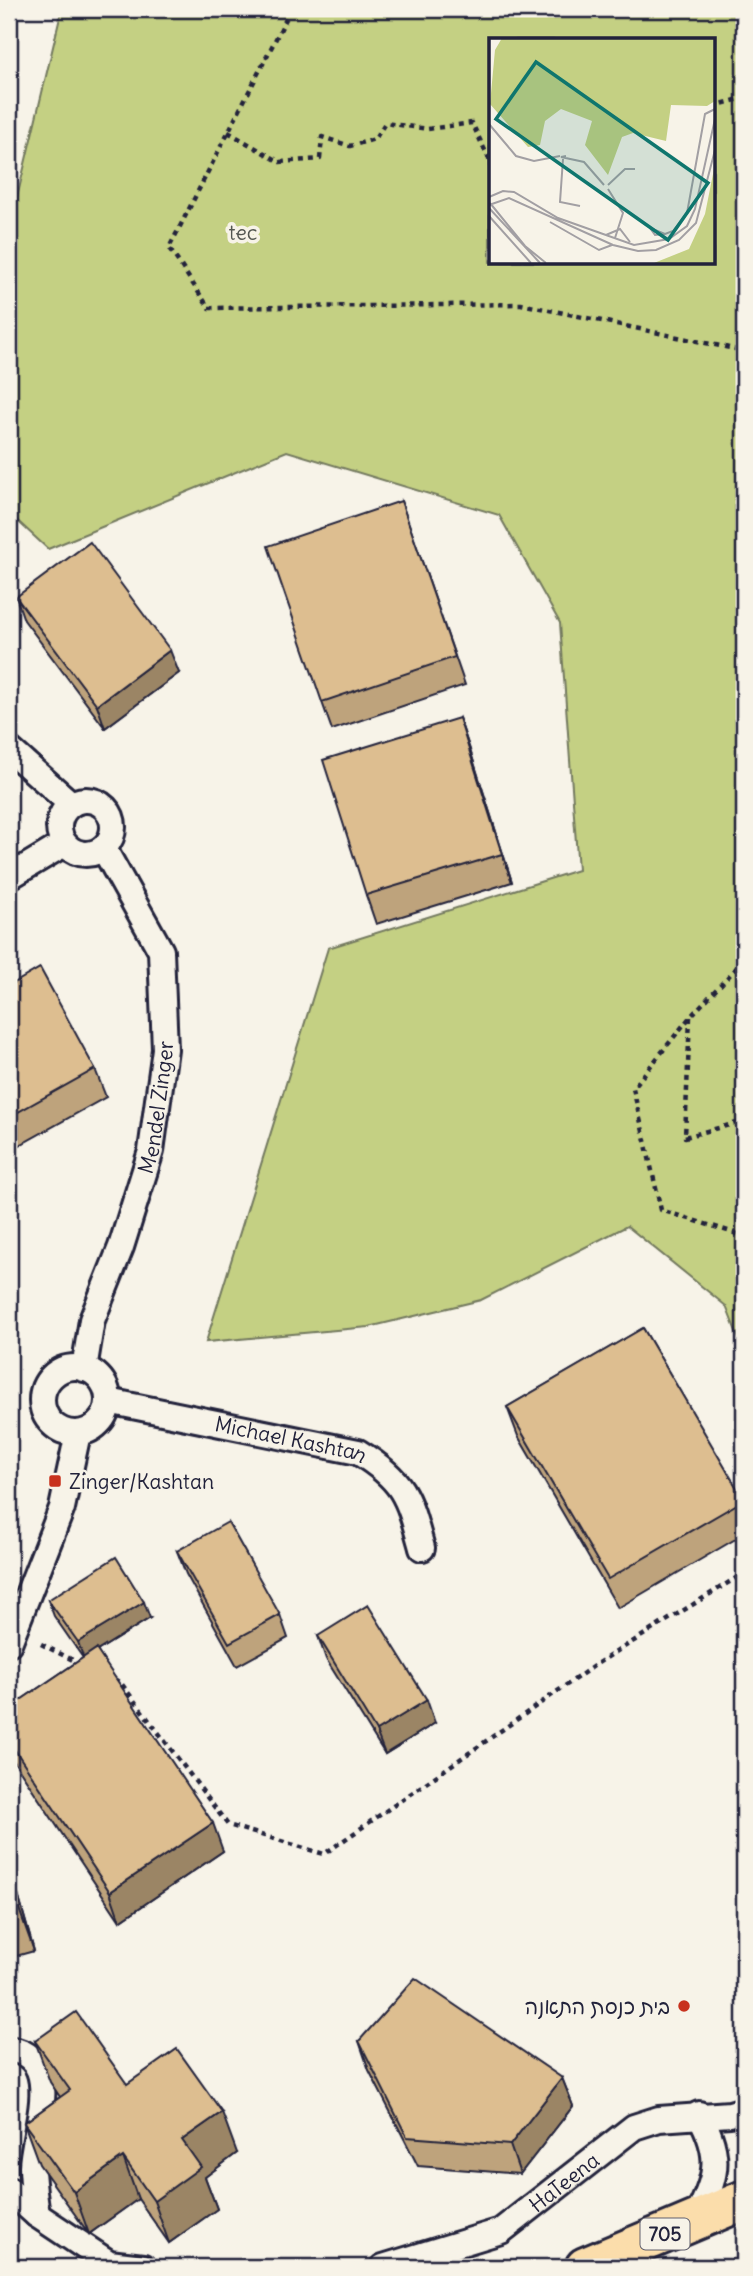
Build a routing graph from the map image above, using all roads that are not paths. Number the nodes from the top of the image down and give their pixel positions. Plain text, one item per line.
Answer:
1 (9, 749) edge
2 (71, 804) junction
3 (64, 844) junction
4 (104, 849) junction
5 (9, 877) edge
6 (84, 1369) junction
7 (108, 1401) junction
8 (78, 1433) junction
9 (422, 1548) dead end
10 (9, 1643) edge
11 (9, 2049) edge
12 (744, 2110) edge
13 (699, 2114) junction
14 (9, 2190) edge
15 (744, 2200) edge
16 (37, 2215) junction
17 (695, 2221) junction
18 (143, 2267) edge
19 (383, 2267) edge
20 (585, 2267) edge

1 - 2 street
2 - 3 street
2 - 4 street
3 - 4 street
3 - 5 street
4 - 6 street, Mendel Zinger
6 - 7 street
6 - 8 street
7 - 8 street
7 - 9 street, Michael Kashtan
8 - 10 street
11 - 16 street
12 - 13 street, HaTeena
13 - 17 street
13 - 19 street, HaTeena
14 - 16 street
15 - 17 main road, 705
16 - 18 street
17 - 20 main road, 705

